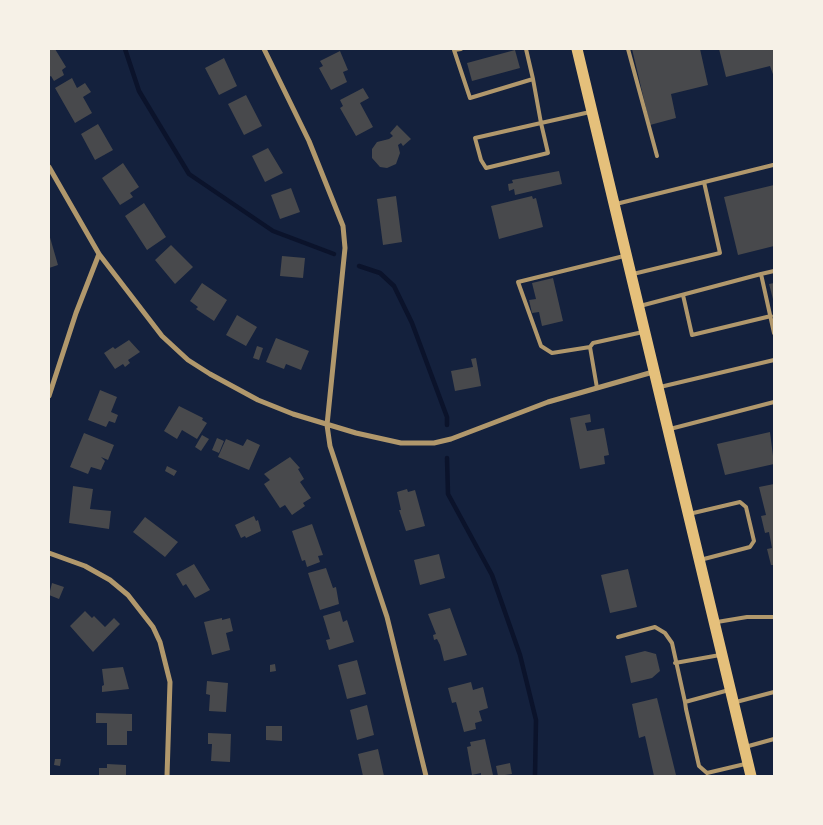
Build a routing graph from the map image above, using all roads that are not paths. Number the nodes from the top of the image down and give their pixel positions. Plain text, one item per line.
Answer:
1 (264, 49) edge
2 (461, 49) edge
3 (526, 49) edge
4 (577, 49) edge
5 (628, 49) edge
6 (533, 79) junction
7 (592, 112) junction
8 (540, 123) junction
9 (657, 156) dead end
10 (773, 165) edge
11 (49, 167) edge
12 (704, 182) junction
13 (614, 204) junction
14 (100, 254) junction
15 (626, 255) junction
16 (774, 271) edge
17 (630, 274) junction
18 (761, 274) junction
19 (683, 294) junction
20 (638, 306) junction
21 (770, 316) junction
22 (644, 332) junction
23 (774, 333) edge
24 (590, 347) junction
25 (774, 360) edge
26 (653, 372) junction
27 (597, 388) junction
28 (657, 388) junction
29 (49, 396) edge
30 (774, 402) edge
31 (327, 425) junction
32 (668, 430) junction
33 (689, 514) junction
34 (49, 553) edge
35 (700, 560) junction
36 (774, 617) edge
37 (715, 623) junction
38 (618, 638) dead end
39 (722, 655) junction
40 (675, 663) junction
41 (730, 689) junction
42 (774, 692) edge
43 (685, 702) junction
44 (733, 702) junction
45 (774, 739) edge
46 (744, 747) junction
47 (748, 764) junction
48 (167, 776) edge
49 (426, 776) edge
50 (750, 776) edge

1 - 31 street
2 - 6 lane
3 - 6 lane
4 - 7 main road
5 - 9 lane
6 - 8 lane
7 - 8 lane
7 - 13 main road
8 - 8 lane
10 - 12 lane
11 - 14 street
12 - 13 lane
12 - 17 lane
13 - 15 main road
14 - 29 street
14 - 31 street
15 - 17 main road
15 - 24 lane
16 - 18 lane
17 - 20 main road
18 - 19 lane
18 - 21 lane
19 - 20 lane
19 - 21 lane
20 - 22 main road
21 - 23 lane
22 - 24 lane
22 - 26 main road
24 - 27 lane
25 - 28 lane
26 - 27 street
26 - 28 main road
27 - 31 street
28 - 32 main road
30 - 32 lane
31 - 49 street
32 - 33 main road
33 - 35 main road
33 - 35 lane
34 - 48 street
35 - 37 main road
36 - 37 lane
37 - 39 main road
38 - 40 lane
39 - 40 lane
39 - 41 main road
40 - 43 lane
41 - 43 lane
41 - 44 main road
42 - 44 lane
43 - 47 lane
44 - 46 main road
45 - 46 lane
46 - 47 main road
47 - 50 main road

